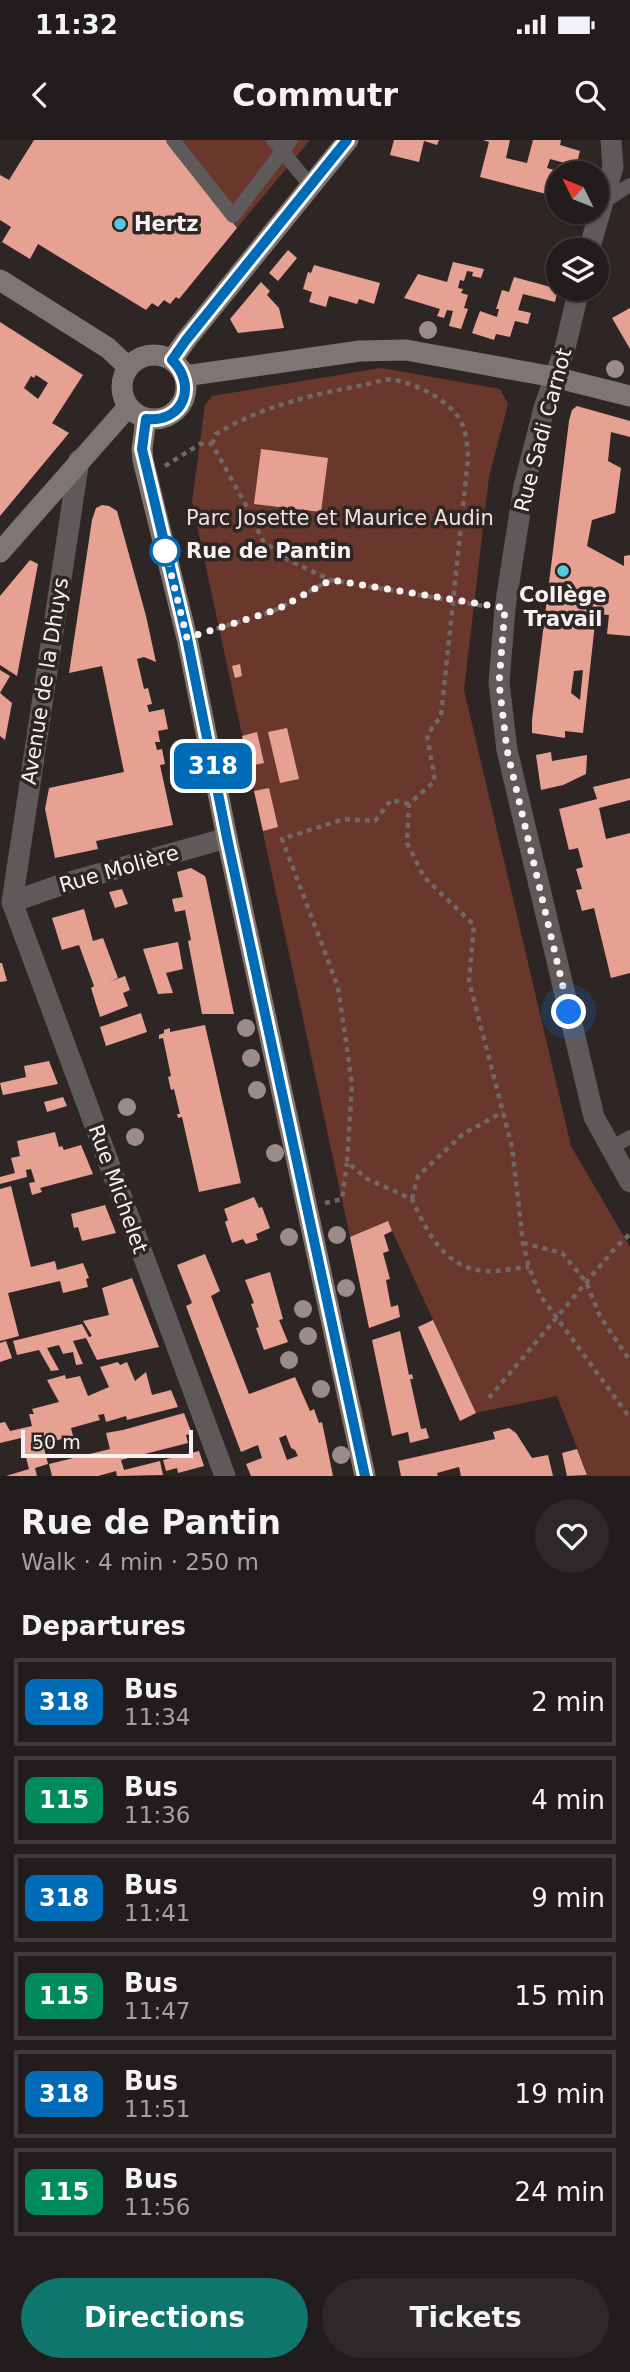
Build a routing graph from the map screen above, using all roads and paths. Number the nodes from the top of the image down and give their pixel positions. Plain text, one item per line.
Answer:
1 (173, 140) edge
2 (348, 140) edge
3 (611, 140) edge
4 (282, 144) edge
5 (609, 176) edge
6 (310, 185) junction
7 (630, 185) edge
8 (609, 198) edge
9 (0, 280) edge
10 (576, 301) edge
11 (128, 367) junction
12 (178, 368) junction
13 (554, 377) junction
14 (630, 396) edge
15 (128, 407) junction
16 (146, 419) junction
17 (212, 444) junction
18 (79, 460) junction
19 (147, 478) junction
20 (0, 552) edge
21 (331, 580) junction
22 (452, 600) junction
23 (505, 608) junction
24 (187, 638) junction
25 (409, 804) junction
26 (227, 838) junction
27 (12, 902) junction
28 (503, 1112) junction
29 (630, 1137) edge
30 (611, 1148) junction
31 (347, 1162) junction
32 (630, 1182) edge
33 (412, 1199) junction
34 (307, 1208) junction
35 (630, 1234) edge
36 (523, 1244) junction
37 (529, 1267) junction
38 (586, 1282) junction
39 (557, 1319) junction
40 (630, 1361) edge
41 (489, 1398) dead end
42 (630, 1418) edge
43 (225, 1476) edge
44 (365, 1476) edge

1 - 4 lane
2 - 6 main road
3 - 5 street
4 - 6 lane
6 - 12 main road
7 - 8 lane
9 - 11 main road
10 - 13 street, Rue Sadi Carnot
11 - 12 main road
11 - 15 main road
12 - 13 main road
12 - 16 main road
13 - 14 main road
13 - 23 street, Rue Sadi Carnot
15 - 16 main road
15 - 18 main road
16 - 19 main road
17 - 19 path
17 - 21 path
17 - 22 path
18 - 20 main road
18 - 27 street, Avenue de la Dhuys
19 - 24 main road
21 - 22 path
21 - 24 path
22 - 23 path
22 - 25 path
23 - 30 street, Rue Sadi Carnot
24 - 26 main road
25 - 28 path
25 - 31 path
26 - 27 street, Rue Molière
26 - 34 main road
27 - 43 street, Rue Michelet
28 - 33 path
28 - 36 path
29 - 30 lane
30 - 32 street, Rue Sadi Carnot
31 - 33 path
31 - 34 path
33 - 37 path
34 - 44 main road
35 - 38 path
36 - 37 path
36 - 38 path
37 - 39 path
38 - 39 path
38 - 40 path
39 - 41 path
39 - 42 path

